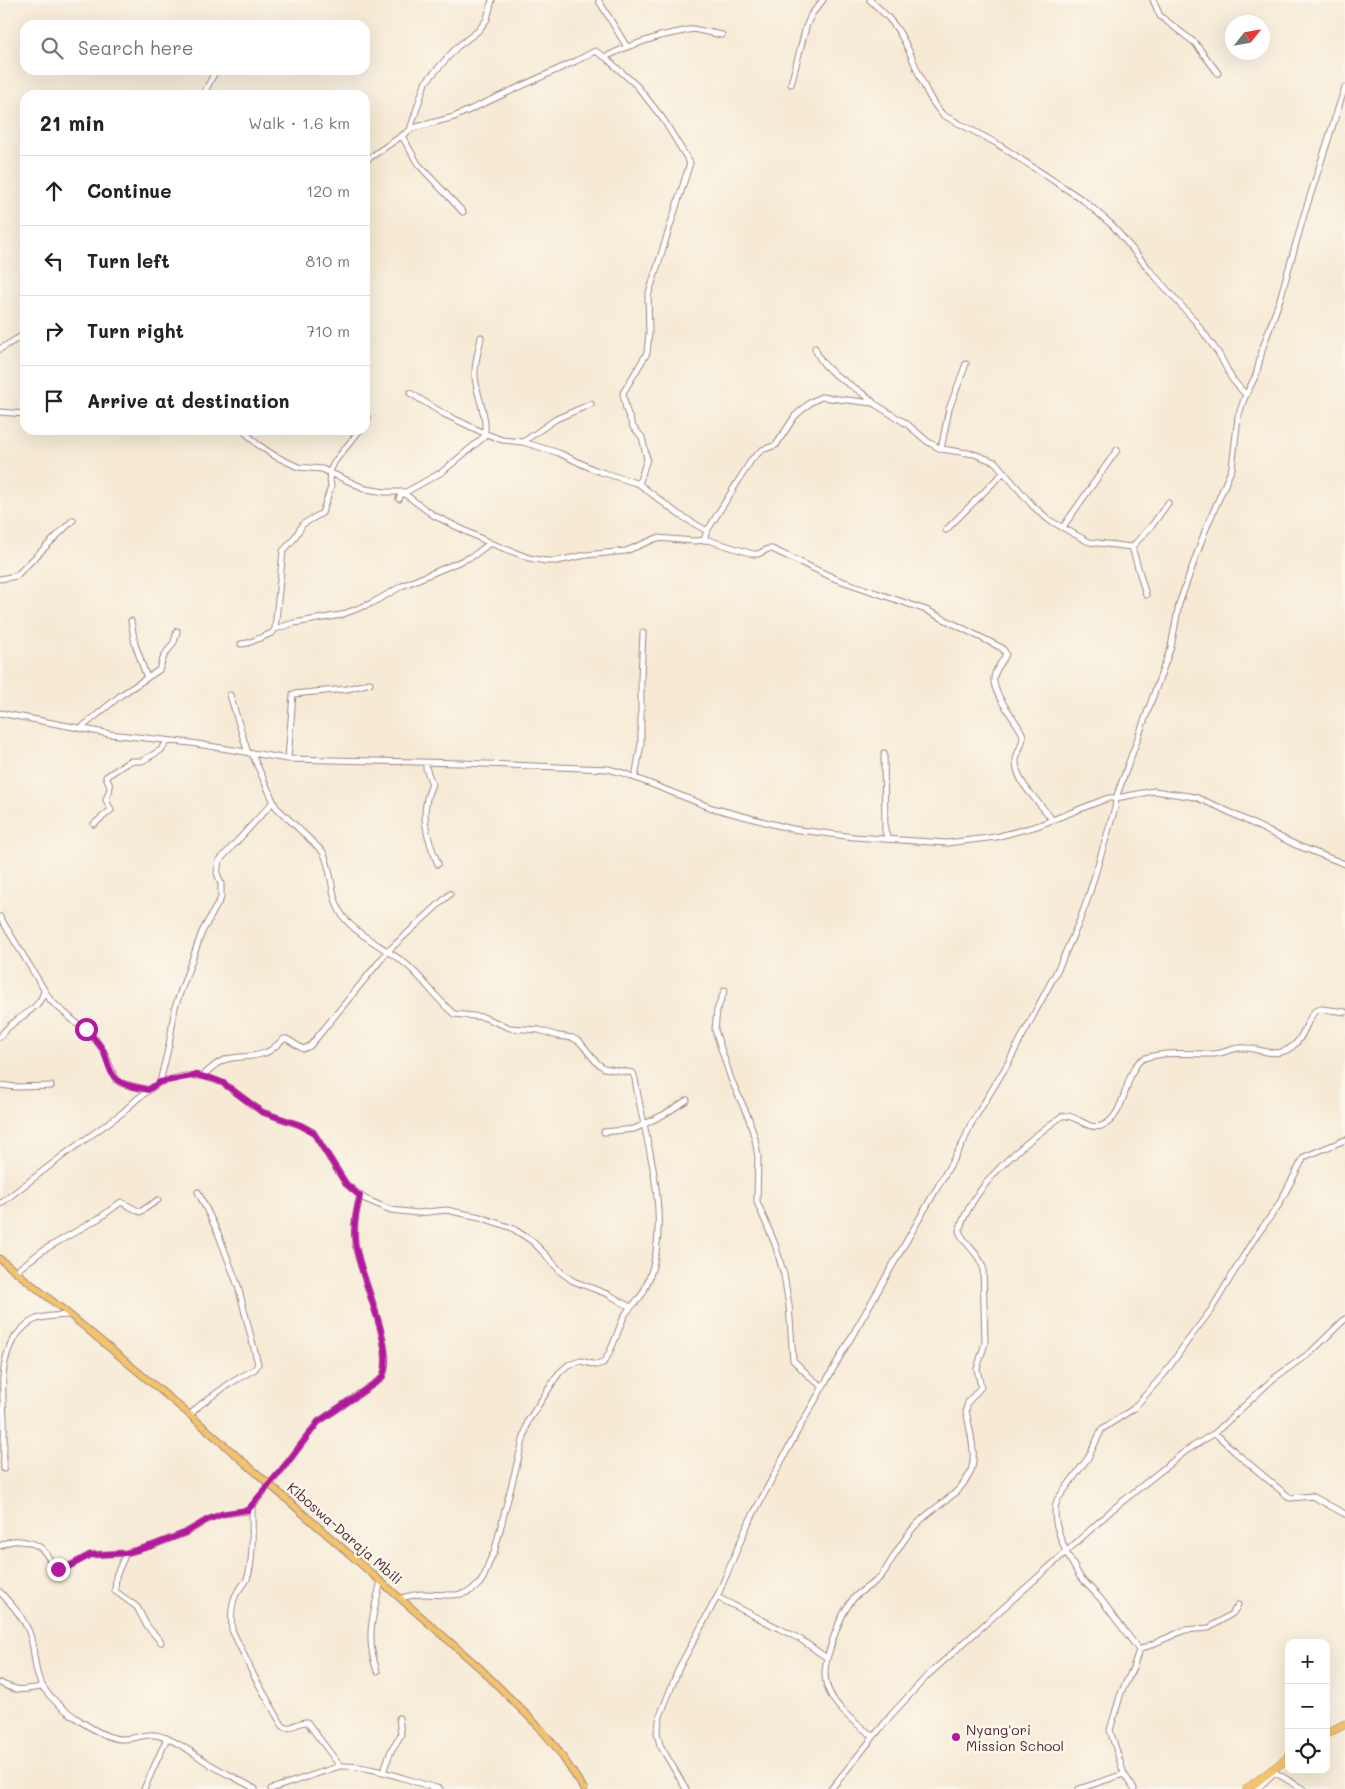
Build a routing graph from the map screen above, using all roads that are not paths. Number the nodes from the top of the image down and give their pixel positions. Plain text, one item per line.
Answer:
1 (492, 0) edge
2 (599, 0) edge
3 (823, 0) edge
4 (870, 0) edge
5 (1153, 0) edge
6 (722, 35) dead end
7 (627, 47) junction
8 (605, 57) junction
9 (1218, 73) dead end
10 (213, 75) edge
11 (791, 84) dead end
12 (1345, 88) edge
13 (206, 90) edge
14 (410, 130) junction
15 (402, 136) junction
16 (370, 158) edge
17 (463, 212) dead end
18 (20, 337) edge
19 (481, 337) dead end
20 (815, 348) dead end
21 (0, 349) edge
22 (966, 364) dead end
23 (410, 393) dead end
24 (1246, 396) junction
25 (873, 403) junction
26 (590, 404) dead end
27 (0, 412) edge
28 (20, 414) edge
29 (484, 434) junction
30 (248, 435) edge
31 (356, 435) edge
32 (523, 442) junction
33 (941, 449) junction
34 (1116, 450) dead end
35 (1004, 472) junction
36 (329, 473) junction
37 (639, 484) junction
38 (402, 492) junction
39 (399, 499) dead end
40 (1168, 503) dead end
41 (73, 520) dead end
42 (1063, 527) junction
43 (946, 530) dead end
44 (707, 531) junction
45 (704, 540) junction
46 (490, 544) junction
47 (1132, 547) junction
48 (0, 579) edge
49 (1146, 596) dead end
50 (131, 621) dead end
51 (275, 629) junction
52 (178, 631) dead end
53 (643, 633) dead end
54 (241, 644) dead end
55 (147, 678) junction
56 (370, 683) dead end
57 (230, 694) dead end
58 (0, 713) edge
59 (81, 728) junction
60 (168, 741) junction
61 (250, 753) junction
62 (884, 753) dead end
63 (288, 759) junction
64 (426, 762) junction
65 (635, 778) junction
66 (1116, 798) junction
67 (273, 802) junction
68 (1052, 820) junction
69 (94, 824) dead end
70 (888, 839) junction
71 (438, 864) dead end
72 (1345, 864) edge
73 (450, 894) dead end
74 (0, 917) edge
75 (388, 951) junction
76 (44, 990) junction
77 (725, 990) dead end
78 (1345, 1012) edge
79 (0, 1037) edge
80 (203, 1076) junction
81 (160, 1082) junction
82 (0, 1085) edge
83 (51, 1086) dead end
84 (148, 1090) junction
85 (687, 1100) dead end
86 (643, 1123) junction
87 (604, 1132) dead end
88 (1345, 1140) edge
89 (198, 1192) dead end
90 (360, 1196) junction
91 (158, 1200) dead end
92 (0, 1204) edge
93 (0, 1259) edge
94 (16, 1271) junction
95 (630, 1307) junction
96 (70, 1315) junction
97 (1345, 1319) edge
98 (0, 1369) edge
99 (822, 1386) junction
100 (190, 1416) junction
101 (1215, 1433) junction
102 (4, 1469) dead end
103 (268, 1484) junction
104 (252, 1508) junction
105 (1345, 1514) edge
106 (0, 1546) edge
107 (1066, 1552) junction
108 (126, 1553) junction
109 (381, 1581) junction
110 (0, 1592) edge
111 (717, 1597) junction
112 (401, 1598) junction
113 (1238, 1605) dead end
114 (161, 1642) dead end
115 (1139, 1650) junction
116 (827, 1658) junction
117 (377, 1671) dead end
118 (0, 1683) edge
119 (43, 1687) junction
120 (399, 1718) dead end
121 (1345, 1724) edge
122 (1330, 1732) edge
123 (873, 1736) junction
124 (167, 1738) junction
125 (1285, 1760) edge
126 (340, 1766) junction
127 (1272, 1771) junction
128 (383, 1772) junction
129 (1124, 1774) junction
130 (144, 1789) edge
131 (255, 1789) edge
132 (271, 1789) edge
133 (440, 1789) edge
134 (584, 1789) edge
135 (686, 1789) edge
136 (830, 1789) edge
137 (1079, 1789) edge
138 (1134, 1789) edge
139 (1247, 1789) edge
140 (1257, 1789) edge
141 (1303, 1789) edge

1 - 14 street
2 - 7 street
3 - 11 street
4 - 24 street
5 - 9 street
6 - 7 street
7 - 8 street
8 - 14 street
8 - 37 street
10 - 13 street
12 - 24 street
14 - 15 street
15 - 16 street
15 - 17 street
18 - 21 street
19 - 29 street
20 - 25 street
22 - 33 street
23 - 29 street
24 - 66 street
25 - 33 street
25 - 44 street
26 - 32 street
27 - 28 street
29 - 32 street
29 - 38 street
30 - 36 street
31 - 36 street
32 - 37 street
33 - 35 street
34 - 42 street
35 - 42 street
35 - 43 street
36 - 38 street
36 - 51 street
37 - 44 street
38 - 39 street
38 - 46 street
40 - 47 street
41 - 48 street
42 - 47 street
44 - 45 street
45 - 46 street
45 - 68 street
46 - 51 street
47 - 49 street
50 - 55 street
51 - 54 street
52 - 55 street
53 - 65 street
55 - 59 street
56 - 63 street
57 - 61 street
58 - 59 street
59 - 60 street
60 - 61 street
60 - 69 street
61 - 63 street
61 - 67 street
62 - 70 street
63 - 64 street
64 - 65 street
64 - 71 street
65 - 70 street
66 - 68 street
66 - 72 street
66 - 99 street
67 - 75 street
67 - 81 street
68 - 70 street
73 - 75 street
74 - 76 street
75 - 80 street
75 - 86 street
76 - 79 street
76 - 84 street
77 - 99 street
78 - 116 street
80 - 81 street
80 - 90 street
81 - 84 street
82 - 83 street
84 - 92 street
85 - 86 street
86 - 87 street
86 - 95 street
88 - 107 street
89 - 100 street
90 - 95 street
90 - 103 street
91 - 94 street
93 - 94 main road, Kiboswa-Daraja Mbili
94 - 96 main road, Kiboswa-Daraja Mbili
95 - 112 street
96 - 98 street
96 - 100 main road, Kiboswa-Daraja Mbili
97 - 101 street
98 - 102 street
99 - 111 street
100 - 103 main road, Kiboswa-Daraja Mbili
101 - 105 street
101 - 107 street
103 - 104 street
103 - 109 main road, Kiboswa-Daraja Mbili
104 - 108 street
104 - 126 street
106 - 108 street
107 - 115 street
107 - 123 street
108 - 114 street
109 - 112 main road, Kiboswa-Daraja Mbili
109 - 117 street
110 - 119 street
111 - 116 street
111 - 135 street
112 - 134 main road, Kiboswa-Daraja Mbili
113 - 115 street
115 - 129 street
116 - 123 street
118 - 119 street
119 - 124 street
120 - 128 street
121 - 122 highway
123 - 136 street
124 - 130 street
124 - 131 street
125 - 127 highway
126 - 128 street
126 - 132 street
127 - 139 highway
127 - 140 street
127 - 141 street
128 - 133 street
129 - 137 street
129 - 138 street

